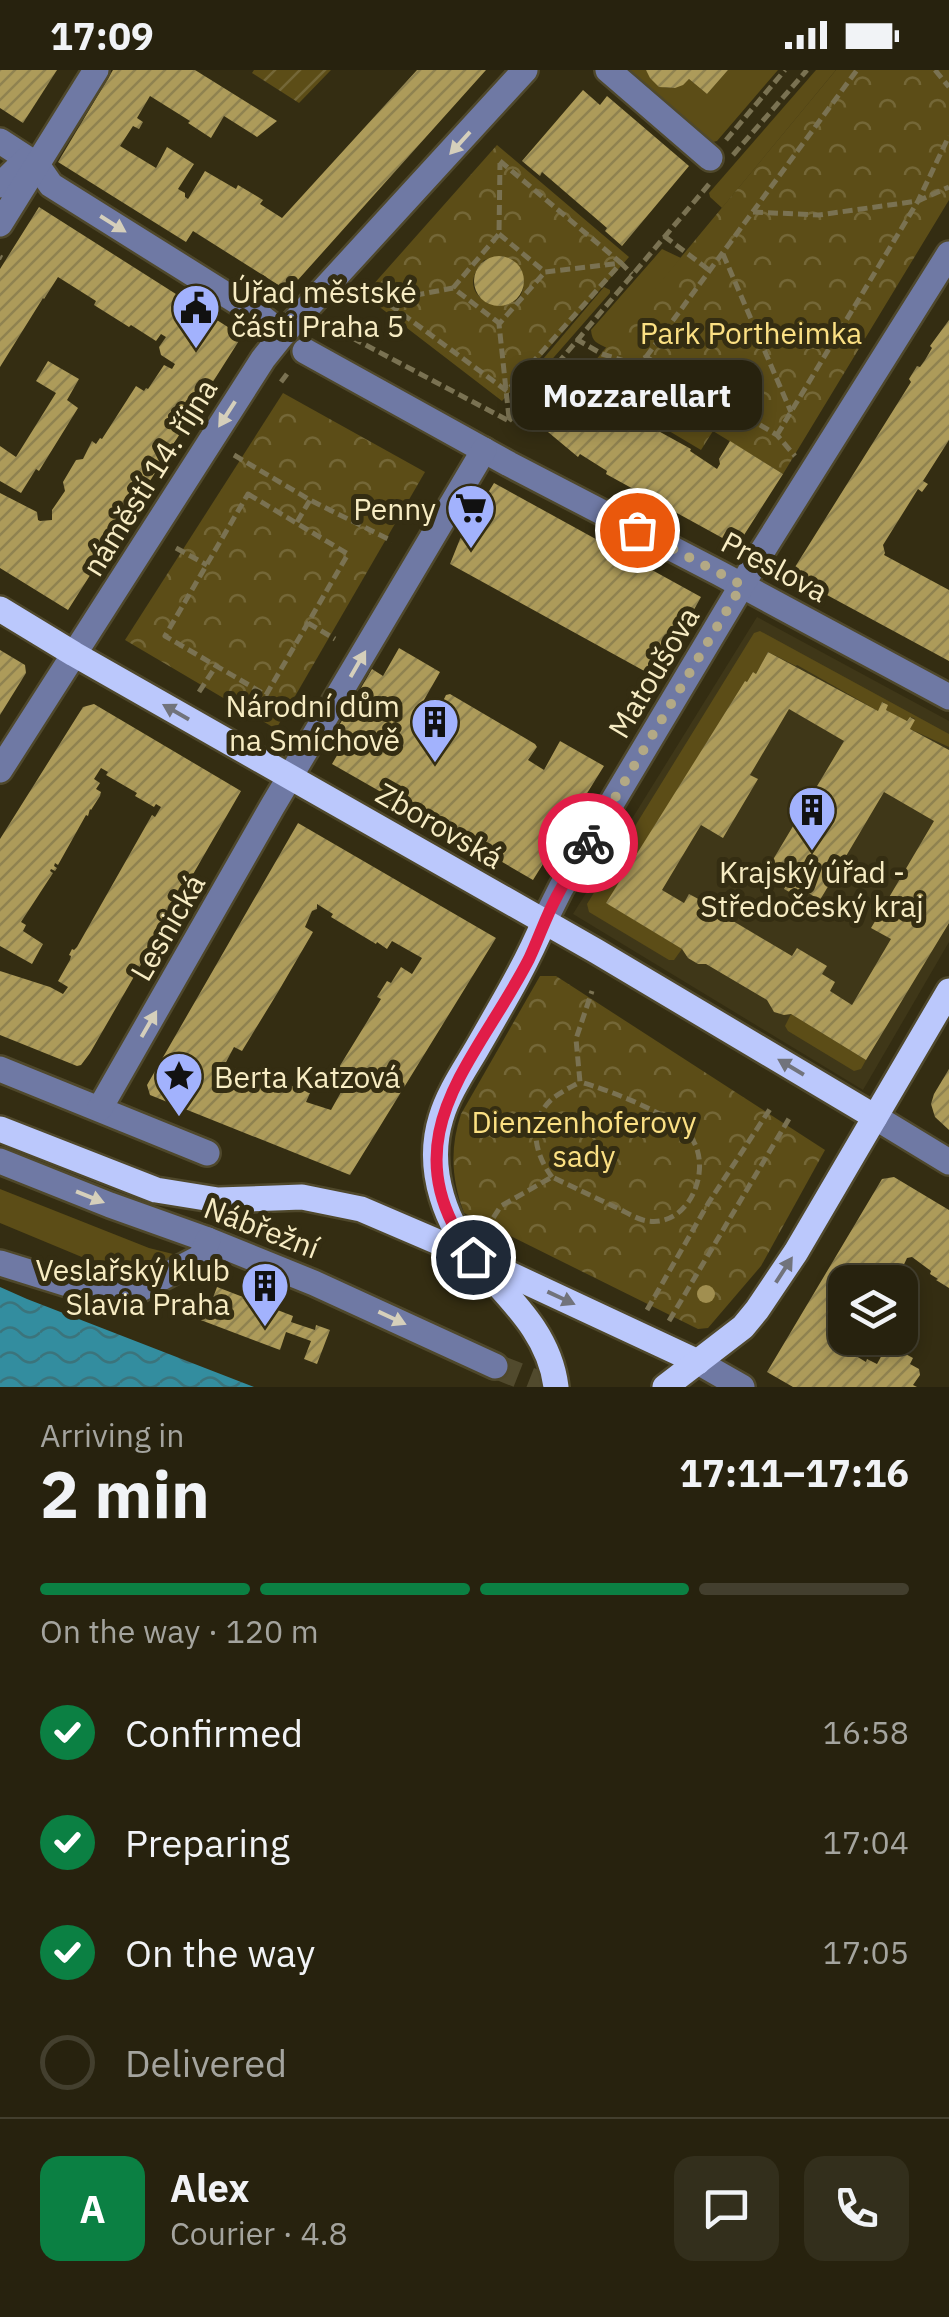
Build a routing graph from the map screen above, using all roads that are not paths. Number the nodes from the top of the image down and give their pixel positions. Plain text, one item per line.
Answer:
1 (82, 70) edge
2 (96, 70) edge
3 (525, 70) edge
4 (608, 70) edge
5 (0, 142) edge
6 (718, 160) road end
7 (32, 162) junction
8 (0, 185) edge
9 (0, 203) edge
10 (0, 224) edge
11 (0, 252) edge
12 (949, 254) edge
13 (283, 334) junction
14 (304, 351) dead end
15 (484, 450) junction
16 (742, 585) junction
17 (0, 609) edge
18 (74, 654) junction
19 (949, 697) edge
20 (0, 770) edge
21 (291, 778) junction
22 (544, 922) junction
23 (949, 990) edge
24 (0, 1070) edge
25 (100, 1108) junction
26 (875, 1117) junction
27 (0, 1129) edge
28 (206, 1154) dead end
29 (0, 1160) edge
30 (949, 1162) edge
31 (208, 1240) junction
32 (473, 1257) junction
33 (0, 1264) edge
34 (698, 1362) junction
35 (495, 1366) tunnel mouth
36 (556, 1387) edge
37 (665, 1387) edge
38 (742, 1387) edge

1 - 7 street
2 - 7 street
3 -> 13 street, náměstí 14. října
4 - 6 street
5 - 7 street
7 - 8 street
7 - 9 street
7 - 10 street
7 - 11 street
7 -> 13 street
12 - 16 street, Matoušova
13 -> 18 street, náměstí 14. října
14 - 15 street, Preslova
15 - 16 street, Preslova
21 -> 15 street
16 - 19 street, Preslova
16 - 22 street, Matoušova
17 - 18 main road, Zborovská
18 - 20 street, náměstí 14. října
21 -> 18 main road, Zborovská
21 - 22 main road, Zborovská
25 -> 21 street, Lesnická
26 -> 22 main road, Zborovská
22 - 32 main road
23 - 26 main road
24 - 25 street
25 - 28 street
26 - 30 street, Zborovská
34 -> 26 main road
27 - 32 main road
29 -> 31 street, Nábřežní
31 - 33 street
31 -> 35 street, Nábřežní
32 -> 34 main road
32 - 36 main road
34 - 37 main road
34 - 38 street

